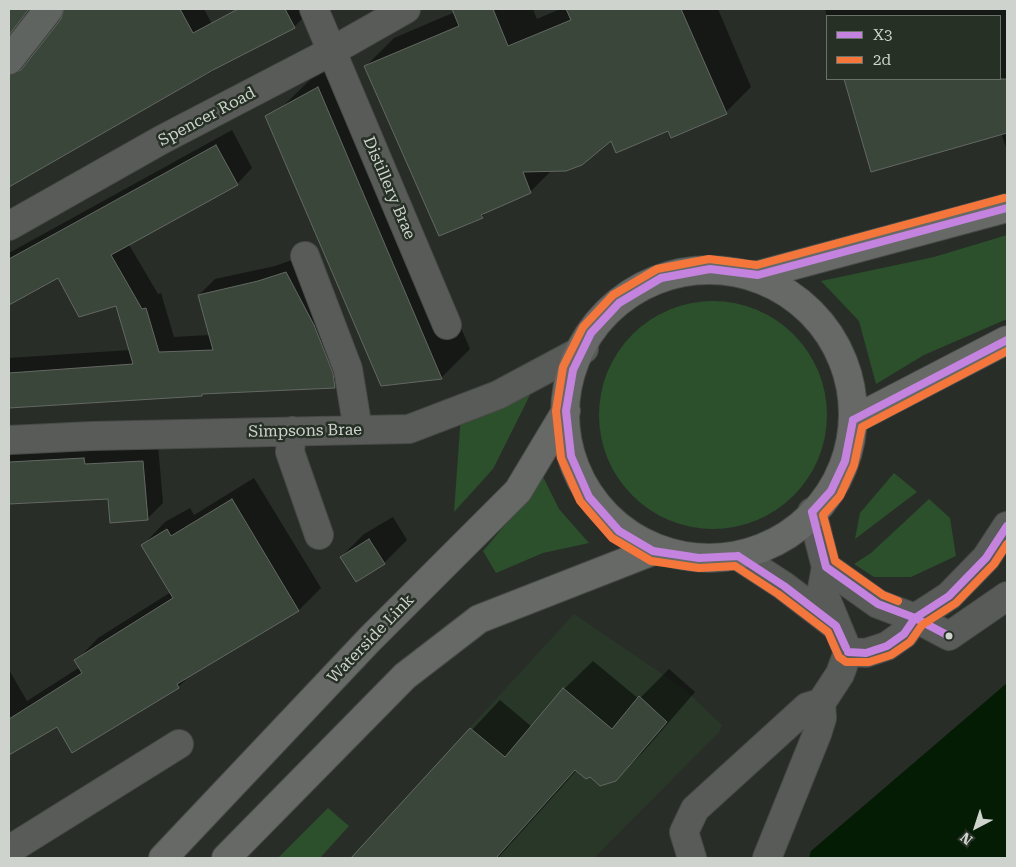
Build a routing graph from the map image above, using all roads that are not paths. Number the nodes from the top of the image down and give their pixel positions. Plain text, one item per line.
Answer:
1 (49, 9) edge
2 (314, 9) edge
3 (406, 9) edge
4 (332, 51) junction
5 (9, 59) edge
6 (1007, 208) edge
7 (9, 226) edge
8 (305, 256) dead end
9 (758, 275) junction
10 (446, 325) dead end
11 (1007, 340) edge
12 (584, 349) junction
13 (566, 411) junction
14 (854, 420) junction
15 (358, 430) junction
16 (292, 431) junction
17 (9, 440) edge
18 (812, 512) junction
19 (1007, 526) edge
20 (319, 535) dead end
21 (653, 551) junction
22 (738, 556) junction
23 (826, 567) junction
24 (1007, 596) edge
25 (915, 618) junction
26 (836, 626) junction
27 (848, 652) junction
28 (821, 703) junction
29 (179, 744) dead end
30 (12, 848) edge
31 (163, 858) edge
32 (226, 858) edge
33 (690, 858) edge
34 (767, 858) edge

1 - 5 main road
2 - 4 street, Distillery Brae
3 - 4 street, Spencer Road
4 - 7 street, Spencer Road
4 - 10 street, Distillery Brae
6 - 9 highway
8 - 15 street
9 - 12 highway
9 - 14 highway
11 - 14 highway
12 - 13 highway
12 - 15 street, Simpsons Brae
13 - 21 highway
13 - 31 highway, Waterside Link
14 - 18 highway
15 - 16 street, Simpsons Brae
16 - 17 street, Simpsons Brae
16 - 20 street
18 - 22 highway
18 - 23 street
19 - 25 street
21 - 22 highway
21 - 32 highway
22 - 26 street
23 - 25 street
23 - 26 street
24 - 25 street
25 - 27 street
26 - 27 street
27 - 28 street
28 - 33 street
28 - 34 street
29 - 30 street

